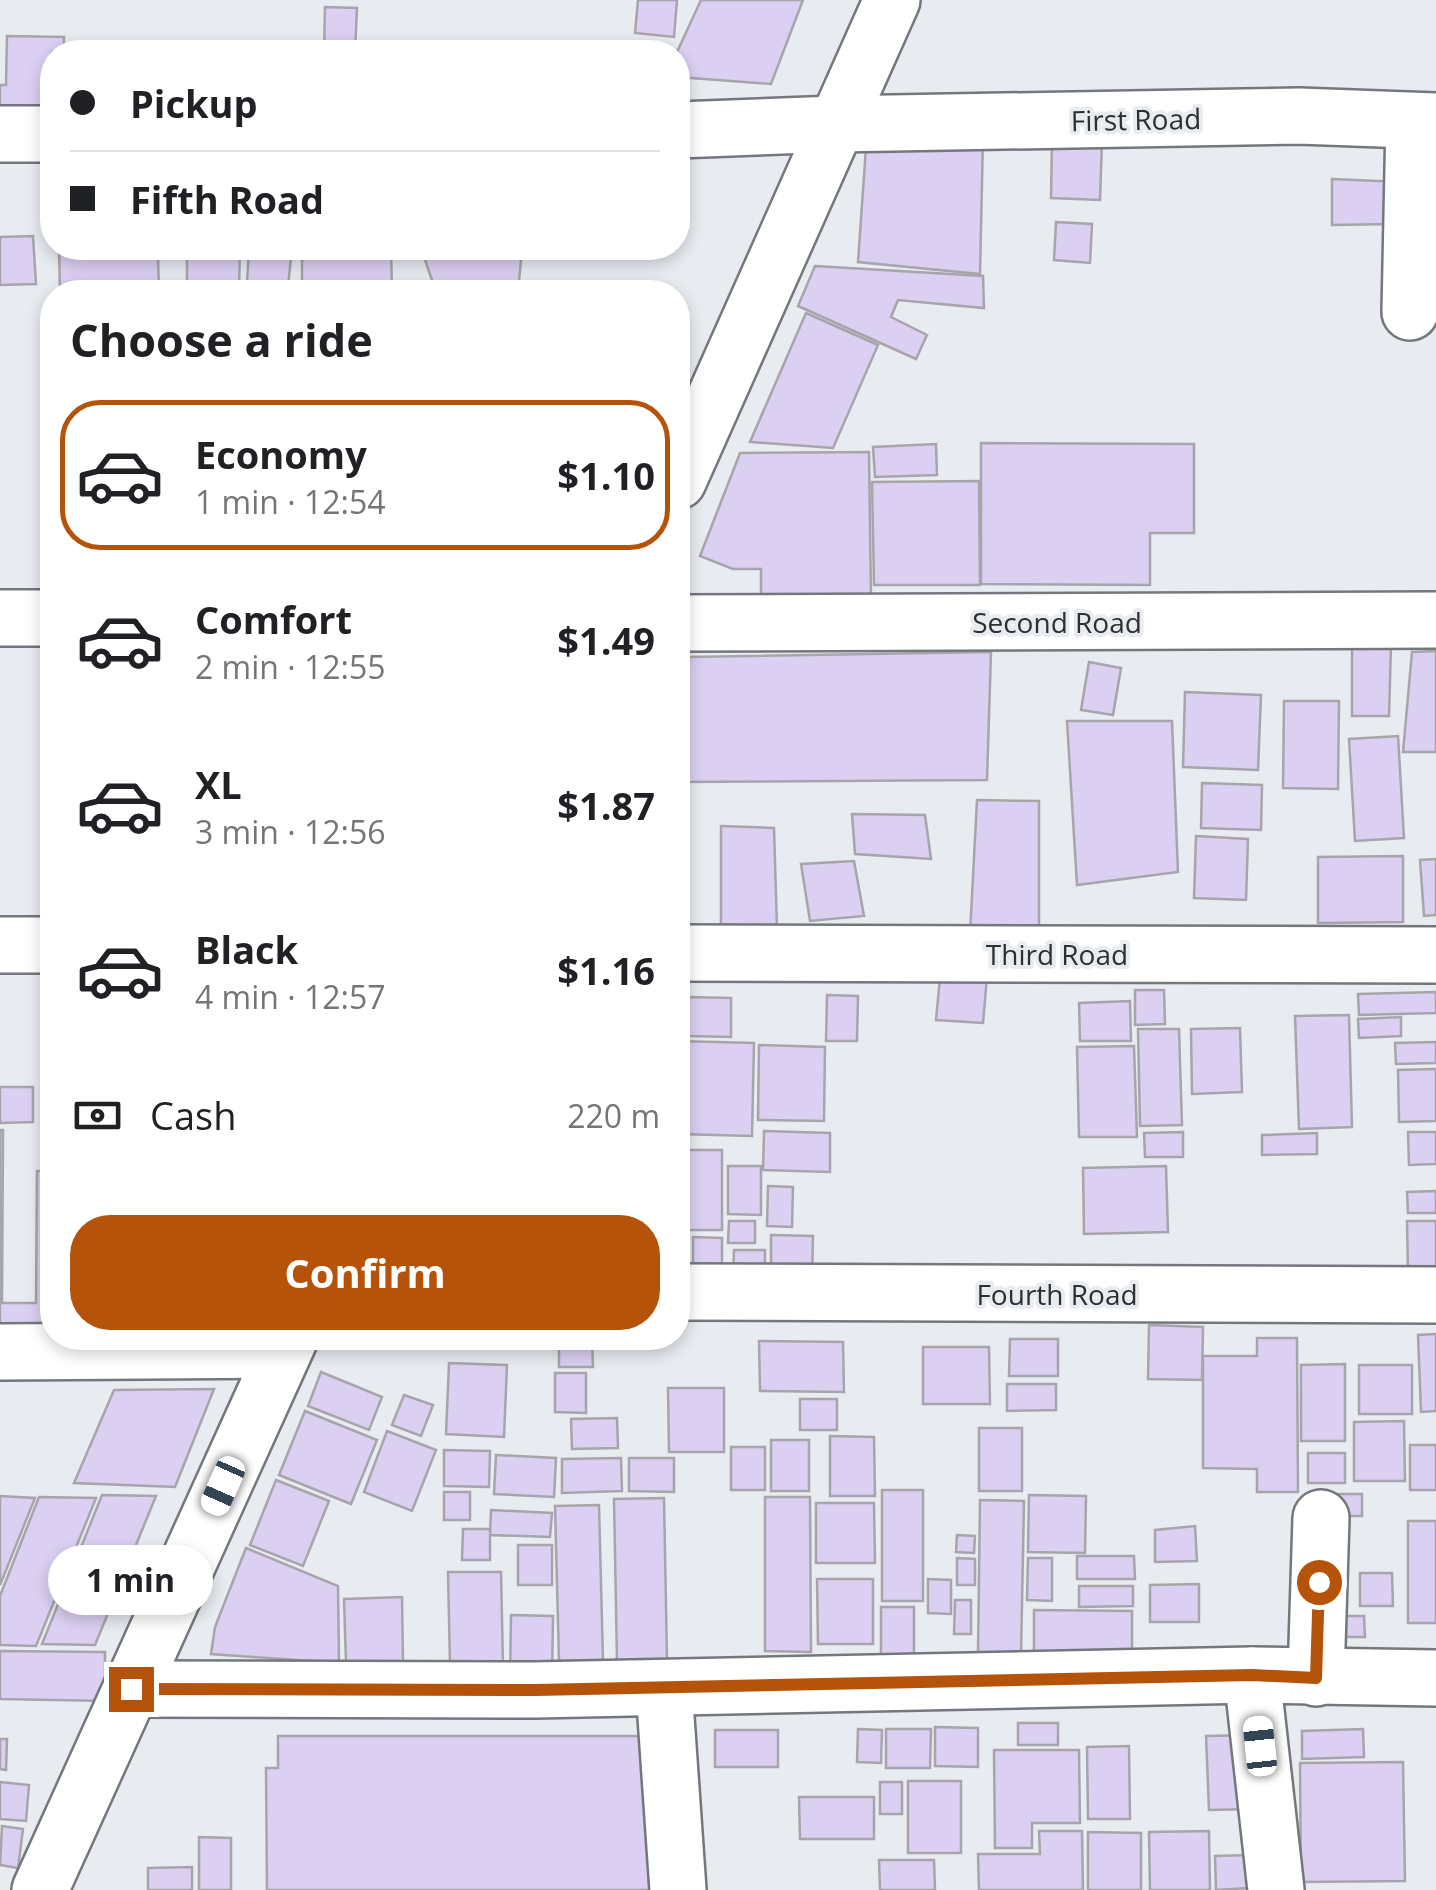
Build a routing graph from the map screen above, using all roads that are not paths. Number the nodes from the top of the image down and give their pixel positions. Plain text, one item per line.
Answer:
1 (892, 0) edge
2 (1425, 121) edge
3 (836, 124) junction
4 (690, 130) edge
5 (0, 134) edge
6 (40, 134) edge
7 (1410, 312) dead end
8 (690, 454) edge
9 (0, 618) edge
10 (40, 618) edge
11 (1436, 620) edge
12 (690, 623) edge
13 (0, 945) edge
14 (40, 945) edge
15 (690, 953) edge
16 (1436, 955) edge
17 (690, 1292) edge
18 (1436, 1295) edge
19 (72, 1350) edge
20 (284, 1350) edge
21 (0, 1352) edge
22 (1321, 1518) dead end
23 (1252, 1675) junction
24 (1316, 1678) junction
25 (1433, 1682) edge
26 (664, 1688) junction
27 (131, 1689) junction
28 (40, 1890) edge
29 (678, 1890) edge
30 (1276, 1890) edge

1 - 3 street
2 - 3 street, First Road
2 - 7 street
3 - 4 street, First Road
3 - 8 street
5 - 6 street
9 - 10 street
11 - 12 street, Second Road
13 - 14 street
15 - 16 street, Third Road
17 - 18 street, Fourth Road
19 - 21 street
20 - 27 street
22 - 24 street
23 - 24 street
23 - 26 street
23 - 30 street
24 - 25 street
26 - 27 street
26 - 29 street
27 - 28 street

